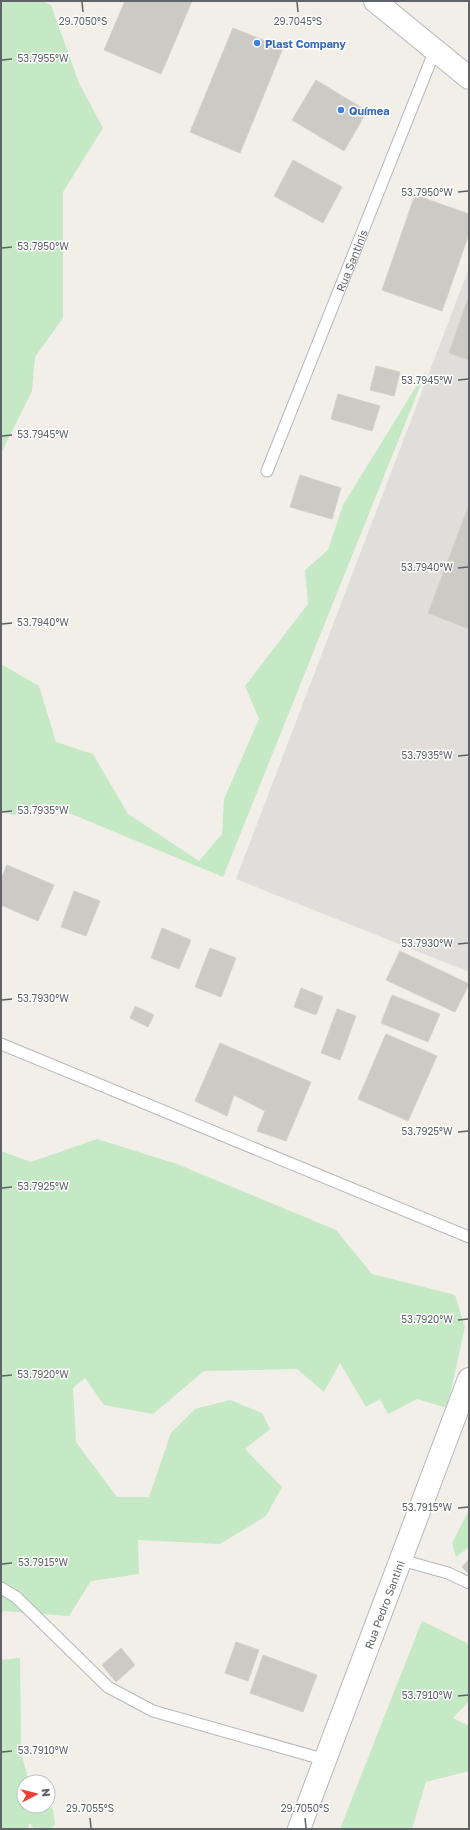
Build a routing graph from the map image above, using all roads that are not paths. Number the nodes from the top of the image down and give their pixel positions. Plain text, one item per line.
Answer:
1 (375, 1) edge
2 (435, 50) junction
3 (469, 78) edge
4 (267, 471) dead end
5 (1, 1044) edge
6 (469, 1237) edge
7 (469, 1379) edge
8 (401, 1560) junction
9 (469, 1583) edge
10 (1, 1588) edge
11 (326, 1760) junction
12 (299, 1829) edge

1 - 2 street
2 - 3 street
2 - 4 lane, Rua Santinis
5 - 6 lane
7 - 8 street, Rua Pedro Santini
8 - 9 lane
8 - 11 street, Rua Pedro Santini
10 - 11 lane
11 - 12 street, Rua Pedro Santini

